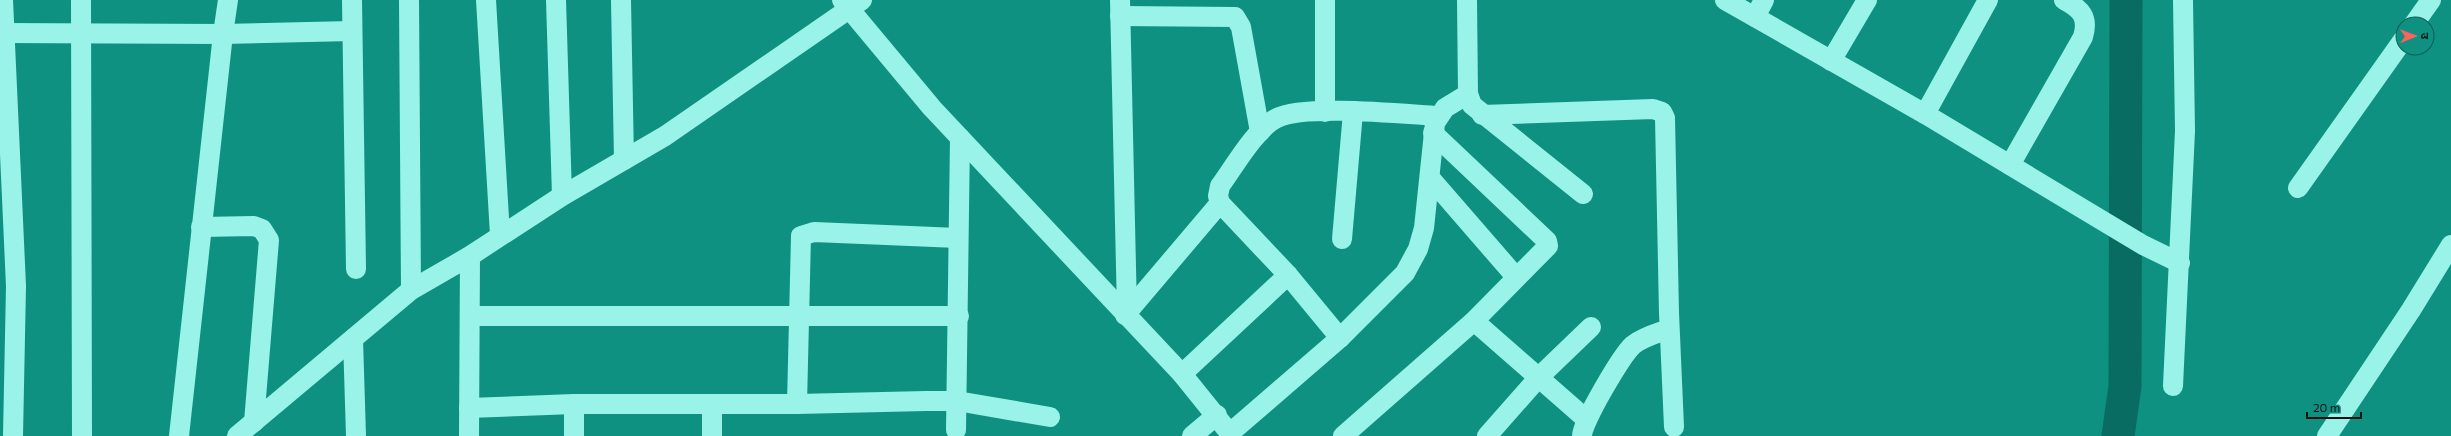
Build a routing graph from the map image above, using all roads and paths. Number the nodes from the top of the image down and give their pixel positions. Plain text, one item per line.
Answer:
1 (3, 0) edge
2 (81, 0) edge
3 (228, 0) edge
4 (352, 0) edge
5 (409, 0) edge
6 (486, 0) edge
7 (556, 0) edge
8 (621, 0) edge
9 (1325, 0) edge
10 (1467, 0) edge
11 (1726, 0) edge
12 (1764, 0) edge
13 (1867, 0) edge
14 (1988, 0) edge
15 (2064, 0) edge
16 (2183, 0) edge
17 (2431, 0) edge
18 (851, 3) edge
19 (1120, 8) edge
20 (2420, 16) edge
21 (1755, 18) junction
22 (352, 31) junction
23 (82, 32) junction
24 (3, 33) edge
25 (223, 34) junction
26 (2395, 51) edge
27 (1830, 61) junction
28 (1468, 94) junction
29 (1325, 112) junction
30 (1353, 112) junction
31 (1925, 114) junction
32 (1482, 115) junction
33 (1435, 124) junction
34 (1260, 132) junction
35 (960, 138) junction
36 (624, 160) junction
37 (2010, 165) junction
38 (1431, 179) junction
39 (2298, 188) dead end
40 (1583, 194) dead end
41 (562, 196) junction
42 (1220, 203) junction
43 (201, 227) junction
44 (500, 235) junction
45 (958, 238) junction
46 (1342, 239) dead end
47 (2451, 245) edge
48 (470, 256) junction
49 (2180, 263) junction
50 (356, 269) dead end
51 (1288, 275) junction
52 (1516, 277) junction
53 (411, 290) junction
54 (1126, 313) junction
55 (799, 314) junction
56 (470, 316) junction
57 (959, 316) junction
58 (1474, 321) junction
59 (1591, 326) dead end
60 (1670, 329) junction
61 (1340, 338) junction
62 (353, 339) junction
63 (1182, 374) junction
64 (1540, 377) junction
65 (2173, 386) dead end
66 (957, 401) junction
67 (574, 404) junction
68 (797, 404) junction
69 (712, 405) junction
70 (468, 408) junction
71 (1217, 414) junction
72 (1050, 417) dead end
73 (254, 422) junction
74 (1584, 427) edge
75 (1674, 427) dead end
76 (956, 430) dead end
77 (1231, 435) edge
78 (13, 436) edge
79 (82, 436) edge
80 (179, 436) edge
81 (237, 436) edge
82 (356, 436) edge
83 (469, 436) edge
84 (574, 436) edge
85 (712, 436) edge
86 (1192, 436) edge
87 (1343, 436) edge
88 (1487, 436) edge
89 (2327, 436) edge

1 - 24 street
2 - 23 street
3 - 25 street
4 - 22 street
5 - 53 street
6 - 44 street
7 - 41 street
8 - 36 street
9 - 29 street
10 - 28 street
11 - 21 street
12 - 21 street
13 - 27 street
14 - 31 street
15 - 37 street
16 - 49 street
17 - 20 street
18 - 35 street
18 - 36 street
19 - 34 street
19 - 54 street
21 - 27 street
22 - 25 street
22 - 50 street
23 - 24 street
23 - 25 street
23 - 79 street
24 - 78 street
25 - 43 street
26 - 39 street
27 - 31 street
28 - 32 street
28 - 33 street
29 - 30 street
29 - 34 street
30 - 33 street
30 - 46 street
31 - 37 street
32 - 40 street
32 - 60 street
33 - 38 street
33 - 52 street
34 - 42 street
35 - 45 street
35 - 54 street
36 - 41 street
37 - 49 street
38 - 52 street
38 - 61 street
41 - 44 street
42 - 51 street
42 - 54 street
43 - 73 street
43 - 80 street
44 - 48 street
45 - 55 street
45 - 57 street
47 - 89 street
48 - 53 street
48 - 56 street
49 - 65 street
51 - 61 street
51 - 63 street
52 - 58 street
53 - 62 street
54 - 63 street
55 - 56 street
55 - 57 street
55 - 68 street
56 - 70 street
57 - 66 street
58 - 64 street
58 - 87 street
59 - 64 street
60 - 74 street
60 - 75 street
61 - 77 street
62 - 73 street
62 - 82 street
63 - 71 street
64 - 74 street
64 - 88 street
66 - 68 street
66 - 72 street
66 - 76 street
67 - 69 street
67 - 70 street
67 - 84 street
68 - 69 street
69 - 85 street
70 - 83 street
71 - 77 street
71 - 86 street
73 - 81 street

